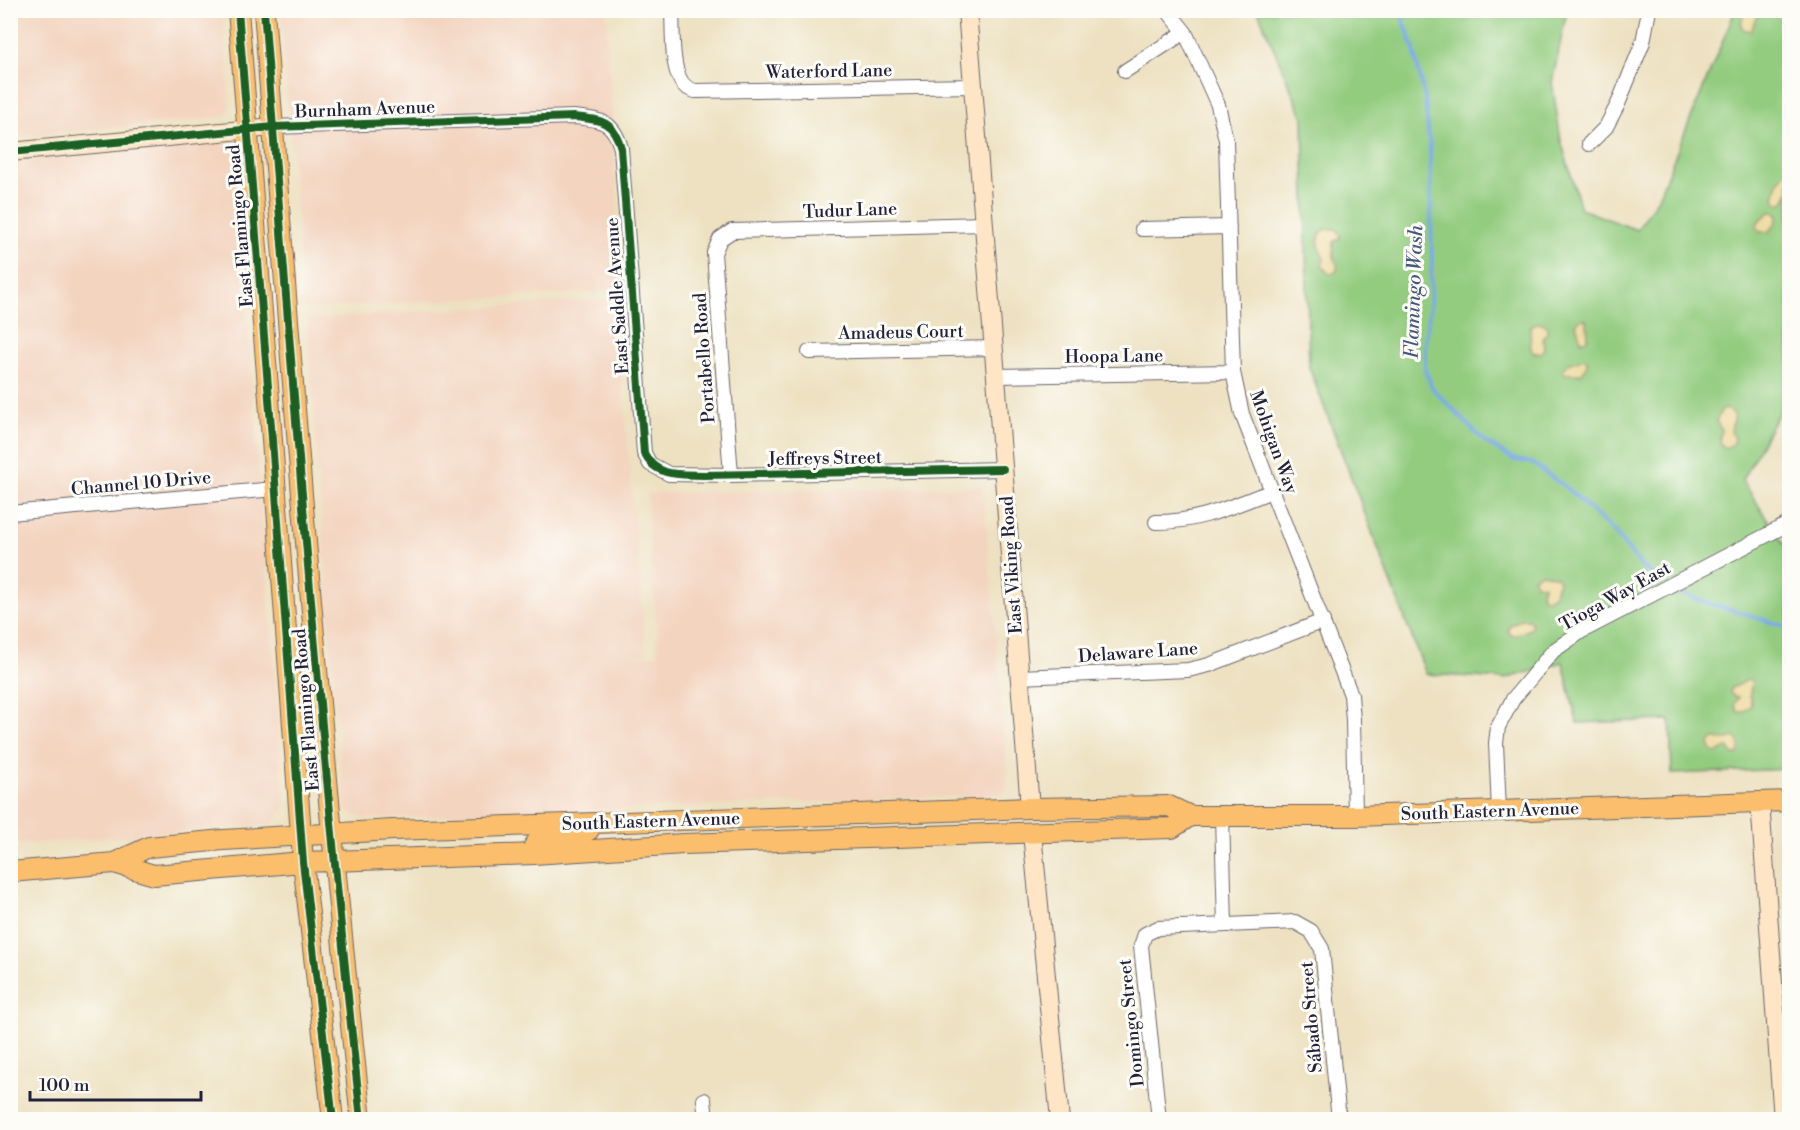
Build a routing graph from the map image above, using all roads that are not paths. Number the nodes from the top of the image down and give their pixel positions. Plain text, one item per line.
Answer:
1 (238, 10) edge
2 (264, 10) edge
3 (672, 10) edge
4 (967, 10) edge
5 (1167, 10) edge
6 (1649, 10) edge
7 (1185, 32) junction
8 (1125, 71) dead end
9 (973, 86) junction
10 (611, 126) joint
11 (273, 127) junction
12 (247, 129) junction
13 (1589, 144) dead end
14 (10, 152) edge
15 (984, 224) junction
16 (1229, 227) junction
17 (1142, 230) dead end
18 (720, 239) joint
19 (994, 348) junction
20 (809, 352) dead end
21 (1233, 372) junction
22 (996, 376) junction
23 (269, 399) junction
24 (650, 464) joint
25 (1003, 469) junction
26 (731, 475) junction
27 (302, 487) junction
28 (276, 489) junction
29 (1272, 490) junction
30 (10, 513) edge
31 (1156, 522) dead end
32 (1790, 523) edge
33 (307, 560) junction
34 (1323, 621) junction
35 (1019, 677) junction
36 (1790, 801) edge
37 (1760, 802) junction
38 (1030, 808) junction
39 (1499, 811) junction
40 (1190, 816) junction
41 (1222, 816) junction
42 (1355, 816) junction
43 (644, 820) junction
44 (609, 822) junction
45 (331, 833) junction
46 (1032, 833) junction
47 (301, 835) junction
48 (562, 852) junction
49 (534, 854) junction
50 (333, 861) junction
51 (303, 862) junction
52 (114, 863) junction
53 (10, 872) edge
54 (1225, 925) junction
55 (327, 1079) junction
56 (704, 1100) dead end
57 (333, 1119) edge
58 (346, 1119) edge
59 (361, 1119) edge
60 (706, 1119) edge
61 (1060, 1119) edge
62 (1159, 1119) edge
63 (1339, 1119) edge
64 (1783, 1119) edge

1 - 12 main road, East Flamingo Road
2 - 11 main road, East Flamingo Road
3 - 9 street, Waterford Lane
4 - 9 street, East Viking Road
5 - 7 street, Mohigan Way
6 - 13 street
7 - 8 street
7 - 16 street, Mohigan Way
9 - 15 street, East Viking Road
10 - 11 street, Burnham Avenue
10 - 24 street, East Saddle Avenue
11 - 12 street, Burnham Avenue
11 - 27 main road, East Flamingo Road
12 - 14 street, Burnham Avenue
12 - 23 main road, East Flamingo Road
15 - 18 street, Tudur Lane
15 - 19 street, East Viking Road
16 - 17 street
16 - 21 street, Mohigan Way
18 - 26 street, Portabello Road
19 - 20 street, Amadeus Court
19 - 22 street, East Viking Road
21 - 22 street, Hoopa Lane
21 - 29 street, Mohigan Way
22 - 25 street, East Viking Road
23 - 27 main road
23 - 28 main road, East Flamingo Road
24 - 26 street, Jeffreys Street
25 - 26 street, Jeffreys Street
25 - 35 street, East Viking Road
27 - 33 main road, East Flamingo Road
28 - 30 street, Channel 10 Drive
28 - 33 main road
28 - 47 main road, East Flamingo Road
29 - 31 street
29 - 34 street, Mohigan Way
32 - 39 street, Tioga Way East
33 - 45 main road, East Flamingo Road
34 - 35 street, Delaware Lane
34 - 42 street, Mohigan Way
35 - 38 street, East Viking Road
36 - 37 main road, South Eastern Avenue
37 - 39 main road, South Eastern Avenue
37 - 64 street
38 - 40 main road, South Eastern Avenue
38 - 43 main road, South Eastern Avenue
38 - 46 street, East Viking Road
39 - 42 main road, South Eastern Avenue
40 - 41 main road, South Eastern Avenue
40 - 46 main road, South Eastern Avenue
41 - 42 main road, South Eastern Avenue
41 - 54 street
43 - 44 main road, South Eastern Avenue
43 - 48 main road
44 - 45 main road, South Eastern Avenue
44 - 49 main road
45 - 47 main road, South Eastern Avenue
45 - 50 main road, East Flamingo Road
46 - 48 main road, South Eastern Avenue
46 - 61 street, East Viking Road
47 - 51 main road, East Flamingo Road
47 - 52 main road, South Eastern Avenue
48 - 49 main road, South Eastern Avenue
49 - 50 main road, South Eastern Avenue
50 - 51 main road, South Eastern Avenue
50 - 59 main road, East Flamingo Road
51 - 52 main road, South Eastern Avenue
51 - 55 main road, East Flamingo Road
52 - 53 main road, South Eastern Avenue
54 - 62 street, Domingo Street
54 - 63 street, Sábado Street
55 - 57 main road, East Flamingo Road
55 - 58 main road
56 - 60 street

